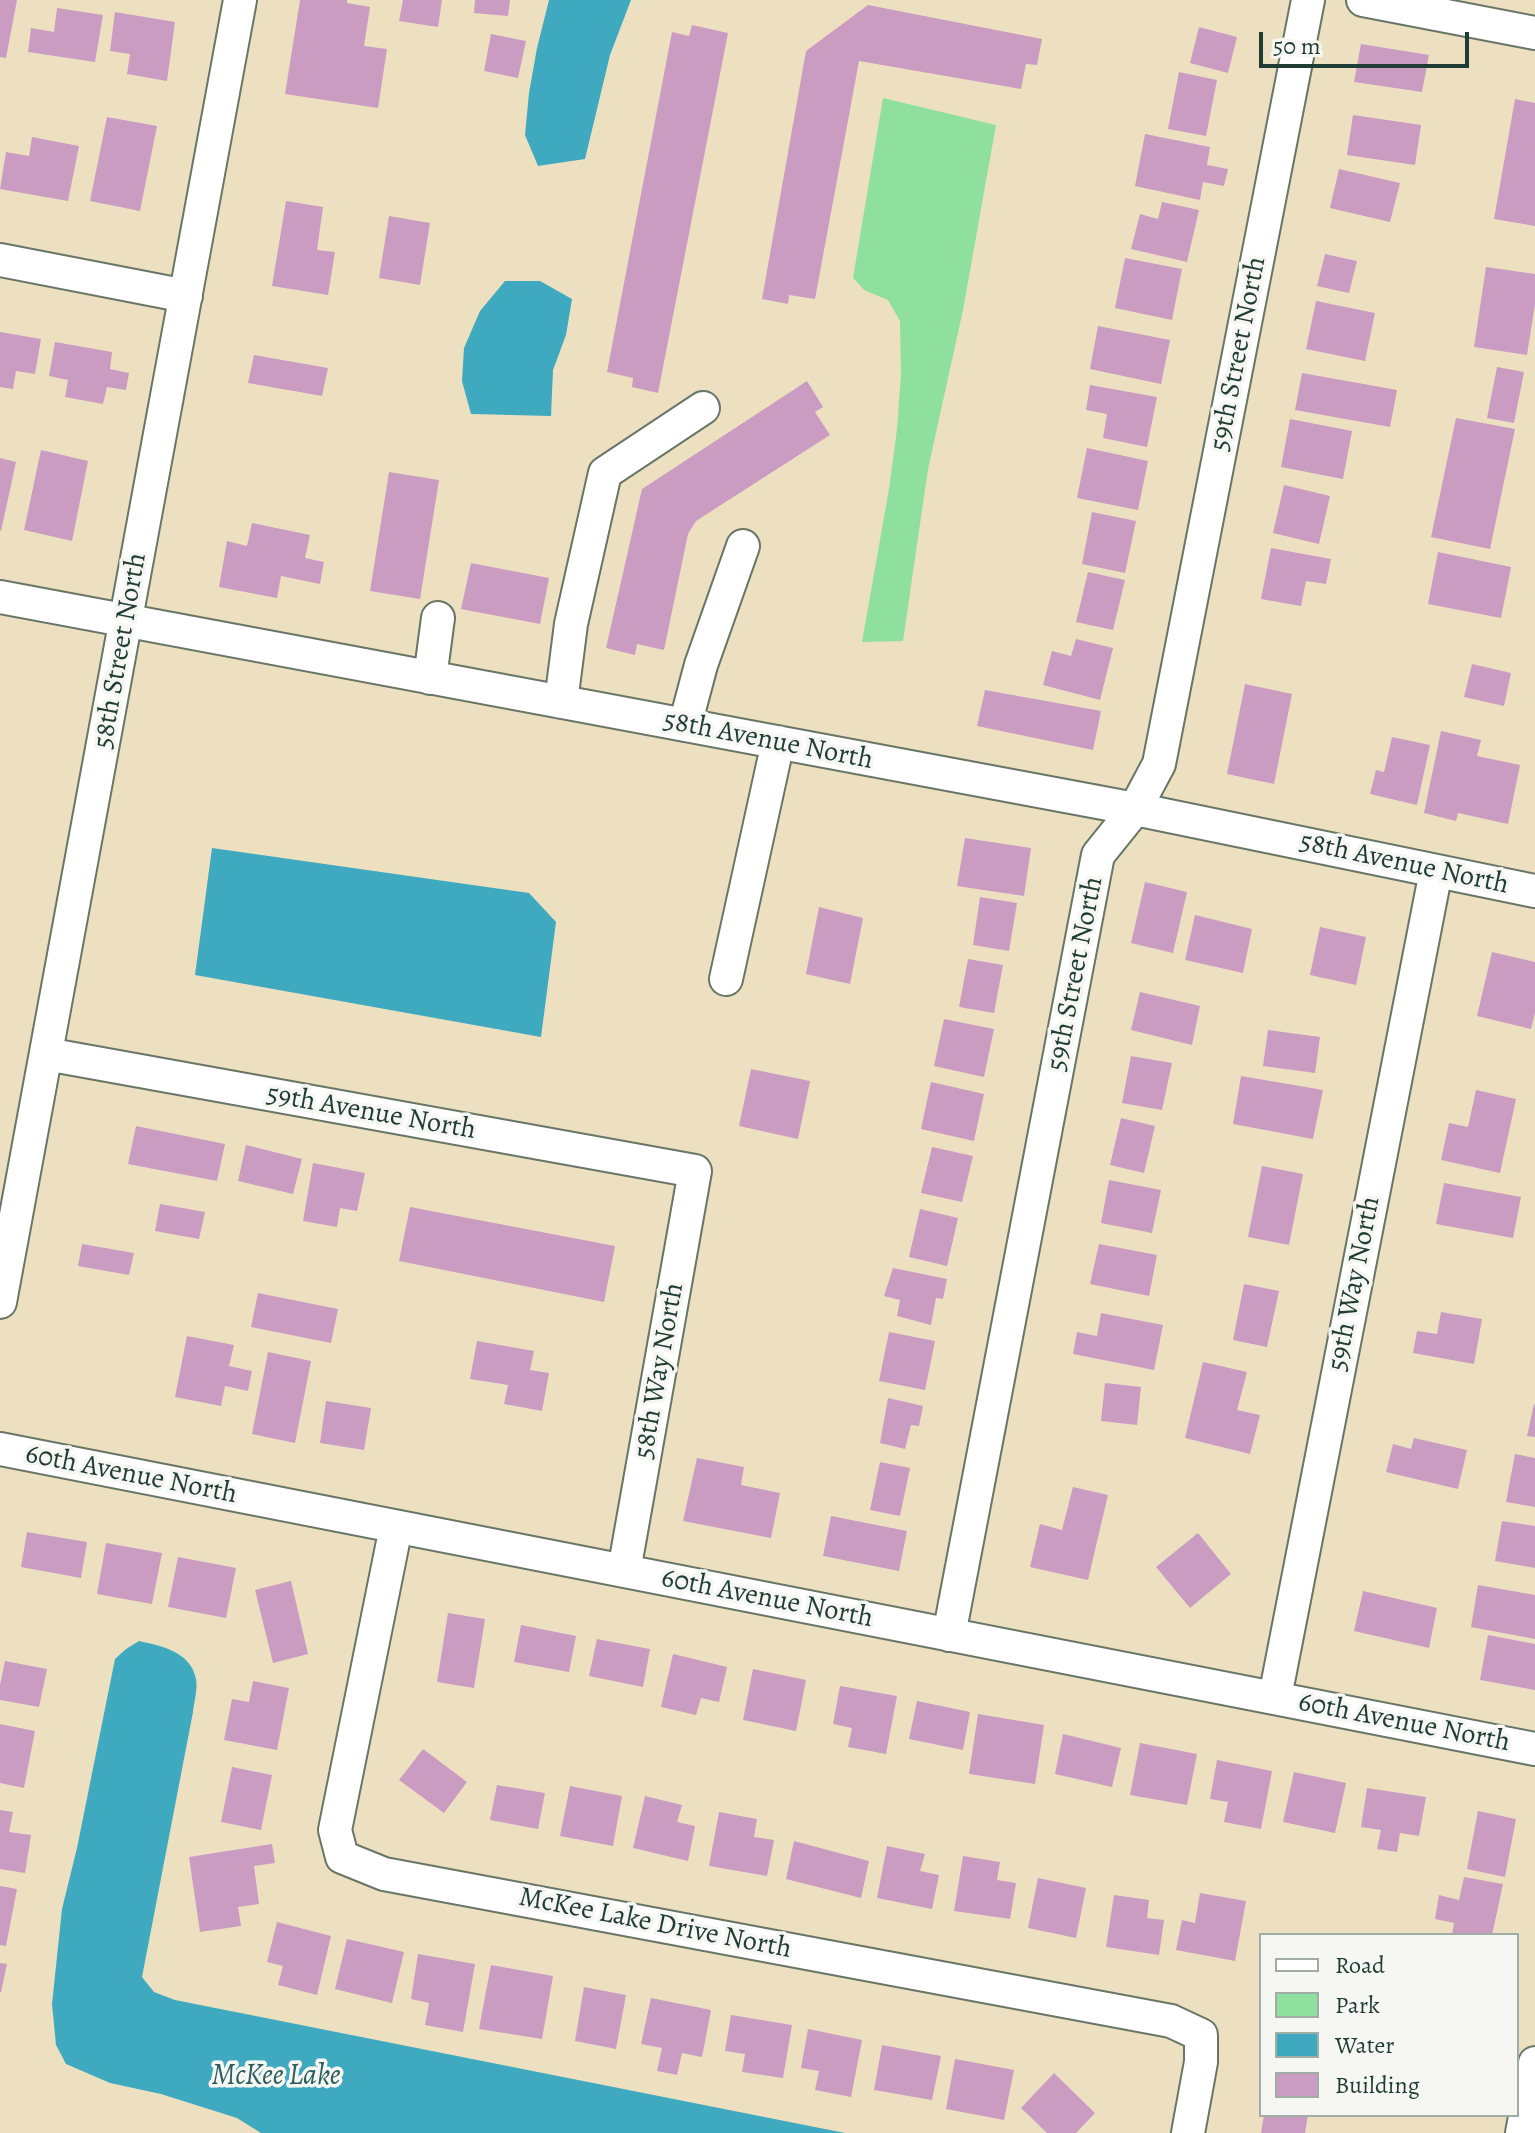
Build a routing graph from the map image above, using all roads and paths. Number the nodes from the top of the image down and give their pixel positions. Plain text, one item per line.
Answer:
1 (240, 0) edge
2 (1308, 0) edge
3 (1363, 0) edge
4 (1535, 33) edge
5 (0, 260) edge
6 (186, 296) junction
7 (703, 408) dead end
8 (743, 546) dead end
9 (0, 597) edge
10 (438, 618) dead end
11 (126, 621) junction
12 (430, 678) junction
13 (561, 702) junction
14 (685, 725) junction
15 (778, 742) junction
16 (1135, 809) junction
17 (1436, 871) junction
18 (1535, 891) edge
19 (726, 979) dead end
20 (46, 1054) junction
21 (695, 1171) joint
22 (0, 1302) edge
23 (0, 1449) edge
24 (396, 1527) junction
25 (624, 1571) junction
26 (949, 1635) junction
27 (1275, 1697) junction
28 (1535, 1749) edge
29 (1535, 2063) edge
30 (1188, 2133) edge
31 (1522, 2133) edge

1 - 6 street, 58th Street North
2 - 16 street, 59th Street North
3 - 4 street
5 - 6 street
6 - 11 street, 58th Street North
7 - 13 street
8 - 14 street
9 - 11 street, 58th Avenue North
10 - 12 street
11 - 12 street, 58th Avenue North
11 - 20 street, 58th Street North
12 - 13 street, 58th Avenue North
13 - 14 street, 58th Avenue North
14 - 15 street, 58th Avenue North
15 - 16 street, 58th Avenue North
15 - 19 street
16 - 17 street, 58th Avenue North
16 - 26 street, 59th Street North
17 - 18 street, 58th Avenue North
17 - 27 street, 59th Way North
20 - 21 street, 59th Avenue North
20 - 22 street, 58th Street North
21 - 25 street, 58th Way North
23 - 24 street, 60th Avenue North
24 - 25 street, 60th Avenue North
24 - 30 street, McKee Lake Drive North
25 - 26 street, 60th Avenue North
26 - 27 street, 60th Avenue North
27 - 28 street, 60th Avenue North
29 - 31 street

